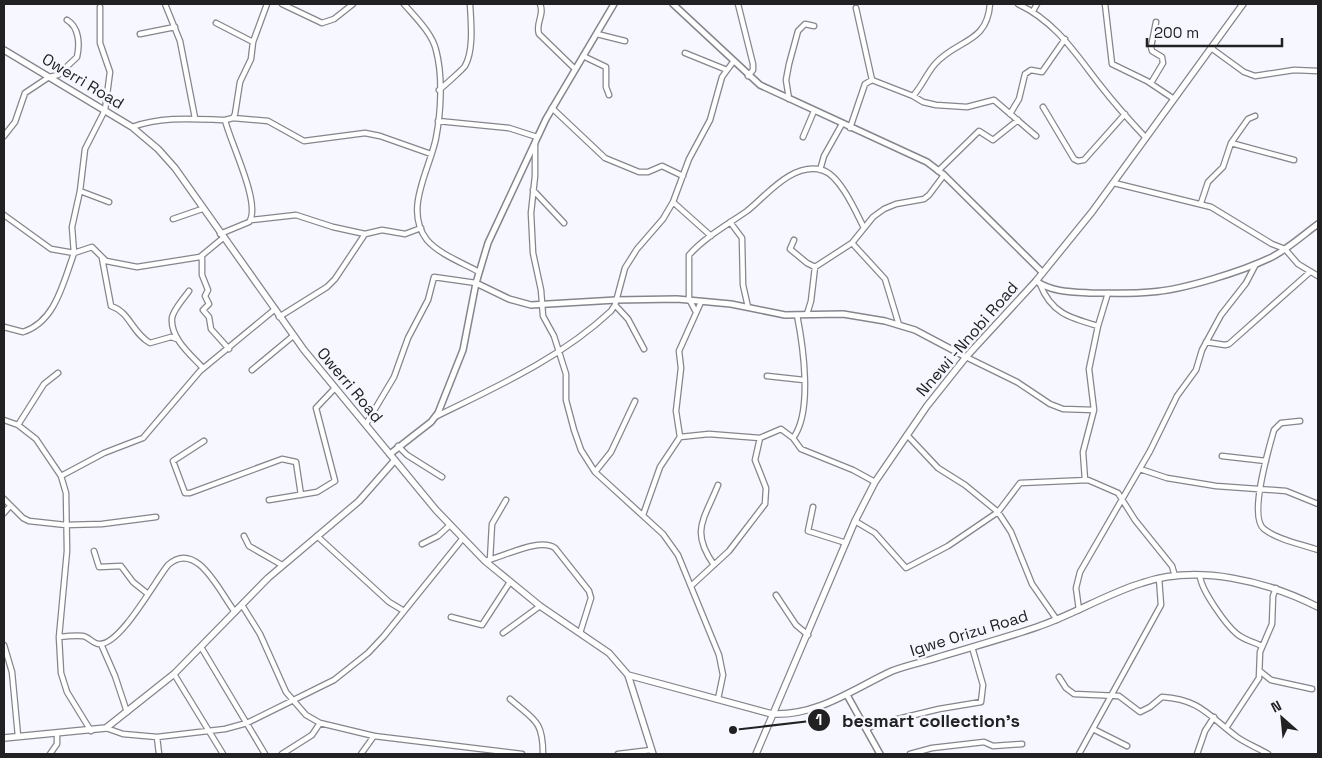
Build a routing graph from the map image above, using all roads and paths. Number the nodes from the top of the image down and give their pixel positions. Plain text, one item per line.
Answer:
1 (165, 4) edge
2 (267, 4) edge
3 (282, 4) edge
4 (353, 4) edge
5 (404, 4) edge
6 (470, 4) edge
7 (540, 4) edge
8 (614, 4) edge
9 (674, 4) edge
10 (738, 4) edge
11 (990, 4) edge
12 (1018, 4) edge
13 (1037, 4) edge
14 (1105, 4) edge
15 (1243, 4) edge
16 (100, 7) dead end
17 (856, 8) dead end
18 (1033, 12) junction
19 (67, 20) dead end
20 (1156, 22) dead end
21 (216, 23) dead end
22 (175, 26) junction
23 (814, 26) dead end
24 (140, 34) dead end
25 (597, 34) junction
26 (1065, 39) junction
27 (625, 41) dead end
28 (253, 42) junction
29 (1211, 48) junction
30 (4, 50) edge
31 (685, 53) dead end
32 (583, 56) junction
33 (734, 62) junction
34 (575, 69) junction
35 (727, 70) junction
36 (1318, 71) edge
37 (748, 76) junction
38 (49, 77) junction
39 (872, 80) junction
40 (1151, 84) junction
41 (439, 90) junction
42 (609, 95) dead end
43 (913, 96) junction
44 (789, 99) junction
45 (1174, 99) junction
46 (1043, 107) dead end
47 (552, 108) junction
48 (104, 110) junction
49 (814, 111) junction
50 (1010, 114) junction
51 (1125, 114) junction
52 (1255, 116) dead end
53 (195, 118) junction
54 (233, 118) junction
55 (225, 120) junction
56 (1018, 120) junction
57 (438, 121) junction
58 (842, 124) junction
59 (132, 127) junction
60 (850, 128) junction
61 (4, 136) edge
62 (803, 136) dead end
63 (1036, 136) dead end
64 (536, 138) junction
65 (1146, 138) junction
66 (1231, 143) junction
67 (431, 154) junction
68 (1294, 160) dead end
69 (820, 170) junction
70 (938, 171) junction
71 (944, 175) junction
72 (683, 176) junction
73 (1114, 183) junction
74 (534, 190) junction
75 (80, 192) junction
76 (109, 202) dead end
77 (672, 202) junction
78 (1201, 203) junction
79 (202, 209) junction
80 (4, 215) edge
81 (173, 219) dead end
82 (251, 220) junction
83 (730, 222) junction
84 (564, 223) dead end
85 (1318, 224) edge
86 (421, 228) junction
87 (864, 228) junction
88 (365, 234) junction
89 (221, 236) junction
90 (710, 236) junction
91 (794, 240) dead end
92 (852, 243) junction
93 (1286, 249) junction
94 (74, 253) junction
95 (202, 256) junction
96 (102, 258) junction
97 (1257, 263) junction
98 (815, 267) junction
99 (479, 272) junction
100 (1042, 272) junction
101 (1310, 272) junction
102 (1318, 276) edge
103 (1038, 282) junction
104 (476, 283) junction
105 (189, 291) dead end
106 (1108, 293) junction
107 (689, 300) junction
108 (616, 302) junction
109 (701, 302) junction
110 (542, 306) junction
111 (748, 308) junction
112 (274, 310) junction
113 (696, 312) junction
114 (807, 314) junction
115 (797, 315) junction
116 (279, 317) junction
117 (899, 325) junction
118 (1098, 326) junction
119 (4, 327) edge
120 (294, 336) junction
121 (177, 339) junction
122 (1206, 342) junction
123 (228, 348) junction
124 (644, 349) dead end
125 (560, 352) junction
126 (966, 357) junction
127 (203, 368) junction
128 (252, 370) dead end
129 (58, 373) dead end
130 (767, 376) dead end
131 (804, 380) junction
132 (335, 388) junction
133 (635, 401) dead end
134 (1094, 410) junction
135 (436, 417) junction
136 (4, 420) edge
137 (1300, 421) dead end
138 (18, 424) junction
139 (366, 424) junction
140 (907, 435) junction
141 (680, 437) junction
142 (760, 438) junction
143 (793, 438) junction
144 (204, 441) dead end
145 (398, 446) junction
146 (390, 454) junction
147 (1222, 456) dead end
148 (395, 460) junction
149 (1266, 461) junction
150 (1140, 469) junction
151 (595, 472) junction
152 (61, 476) junction
153 (442, 477) dead end
154 (1084, 480) junction
155 (875, 482) junction
156 (718, 485) dead end
157 (1260, 490) junction
158 (301, 495) junction
159 (1122, 497) junction
160 (4, 499) edge
161 (269, 500) dead end
162 (506, 500) dead end
163 (1318, 504) edge
164 (10, 506) junction
165 (813, 506) dead end
166 (998, 512) junction
167 (4, 513) edge
168 (643, 515) junction
169 (156, 517) dead end
170 (855, 521) junction
171 (66, 525) junction
172 (450, 525) junction
173 (244, 536) dead end
174 (317, 536) junction
175 (463, 538) junction
176 (846, 543) junction
177 (422, 544) dead end
178 (1318, 550) edge
179 (94, 551) dead end
180 (488, 560) junction
181 (282, 565) junction
182 (714, 566) junction
183 (1175, 576) junction
184 (1200, 576) junction
185 (1159, 578) junction
186 (510, 582) junction
187 (691, 586) junction
188 (1276, 588) junction
189 (148, 594) junction
190 (776, 595) dead end
191 (242, 605) junction
192 (540, 606) junction
193 (1318, 607) edge
194 (1079, 610) junction
195 (404, 611) junction
196 (235, 612) junction
197 (451, 617) dead end
198 (1057, 620) junction
199 (504, 632) dead end
200 (580, 633) junction
201 (808, 635) junction
202 (59, 637) junction
203 (4, 644) edge
204 (101, 644) junction
205 (1262, 646) junction
206 (201, 647) junction
207 (972, 647) junction
208 (1261, 672) junction
209 (174, 674) junction
210 (628, 675) junction
211 (1059, 677) dead end
212 (1312, 689) dead end
213 (847, 695) junction
214 (1110, 696) junction
215 (510, 698) dead end
216 (718, 699) junction
217 (293, 701) junction
218 (127, 712) junction
219 (772, 714) junction
220 (1214, 717) junction
221 (247, 723) junction
222 (320, 723) junction
223 (106, 728) junction
224 (1226, 728) junction
225 (866, 729) junction
226 (1093, 729) junction
227 (91, 731) junction
228 (208, 731) junction
229 (57, 734) junction
230 (18, 736) junction
231 (374, 736) junction
232 (157, 737) junction
233 (4, 738) edge
234 (1022, 744) dead end
235 (1127, 746) dead end
236 (652, 752) edge
237 (50, 754) edge
238 (159, 754) edge
239 (223, 754) edge
240 (265, 754) edge
241 (282, 754) edge
242 (361, 754) edge
243 (522, 754) edge
244 (543, 754) edge
245 (618, 754) edge
246 (756, 754) edge
247 (880, 754) edge
248 (910, 754) edge
249 (1079, 754) edge
250 (1197, 754) edge
251 (1268, 754) edge

1 - 22 street
2 - 28 street
3 - 4 street
5 - 41 street
6 - 41 street
7 - 34 street
8 - 25 street
9 - 33 street
10 - 37 street
11 - 43 street
12 - 18 street
13 - 18 street
14 - 40 street
15 - 29 main road, Nnewi -Nnobi Road
16 - 48 street
17 - 39 street
18 - 26 street
19 - 38 street
20 - 40 street
21 - 28 street
22 - 24 street
22 - 53 street
23 - 44 street
25 - 27 street
25 - 32 street
26 - 50 street
26 - 51 street
28 - 54 street
29 - 36 street
29 - 45 main road, Nnewi -Nnobi Road
30 - 38 main road, Owerri Road
31 - 35 street
32 - 34 street
32 - 42 street
33 - 35 street
33 - 37 street
34 - 47 street
35 - 72 street
37 - 44 street
38 - 48 main road, Owerri Road
38 - 61 street
39 - 43 street
39 - 60 street
40 - 45 street
41 - 57 street
43 - 50 street
44 - 49 street
45 - 65 main road, Nnewi -Nnobi Road
46 - 51 street
47 - 64 street
47 - 72 street
48 - 59 main road, Owerri Road
48 - 75 street
49 - 58 street
49 - 62 street
50 - 56 street
51 - 65 street
52 - 66 street
53 - 55 street
53 - 59 street
54 - 55 street
54 - 67 street
55 - 82 street
56 - 63 street
56 - 70 street
57 - 64 street
57 - 67 street
58 - 60 street
58 - 69 street
59 - 79 main road, Owerri Road
60 - 70 street
64 - 74 street
64 - 99 street
65 - 73 main road, Nnewi -Nnobi Road
66 - 68 street
66 - 78 street
67 - 86 street
69 - 83 street
69 - 87 street
70 - 71 street
71 - 87 street
71 - 100 street
72 - 77 street
73 - 78 street
73 - 100 main road, Nnewi -Nnobi Road
74 - 84 street
74 - 110 street
75 - 76 street
75 - 94 street
77 - 90 street
77 - 108 street
78 - 93 street
79 - 81 street
79 - 89 main road, Owerri Road
80 - 94 street
82 - 88 street
82 - 89 street
83 - 90 street
83 - 111 street
85 - 93 street
86 - 88 street
86 - 99 street
87 - 92 street
88 - 116 street
89 - 95 street
89 - 112 main road, Owerri Road
90 - 107 street
91 - 98 street
92 - 98 street
92 - 117 street
93 - 97 street
93 - 101 street
94 - 96 street
94 - 119 street
95 - 96 street
95 - 123 street
96 - 121 street
97 - 106 street
97 - 122 street
98 - 114 street
99 - 104 street
100 - 103 main road, Nnewi -Nnobi Road
101 - 102 street
101 - 122 street
103 - 106 street
103 - 118 street
103 - 126 main road, Nnewi -Nnobi Road
104 - 110 street
104 - 135 street
104 - 139 street
105 - 121 street
106 - 118 street
107 - 108 street
107 - 109 street
107 - 113 street
108 - 110 street
108 - 124 street
108 - 125 street
109 - 111 street
109 - 113 street
110 - 125 street
111 - 115 street
112 - 116 main road, Owerri Road
112 - 123 street
113 - 141 street
114 - 115 street
114 - 117 street
115 - 131 street
116 - 120 main road, Owerri Road
117 - 126 street
118 - 134 street
120 - 128 street
120 - 132 main road, Owerri Road
121 - 127 street
122 - 150 street
123 - 127 street
125 - 135 street
125 - 151 street
126 - 134 street
126 - 140 main road, Nnewi -Nnobi Road
127 - 152 street
129 - 138 street
130 - 131 street
131 - 143 street
132 - 139 main road, Owerri Road
132 - 158 street
133 - 151 street
134 - 154 street
135 - 145 street
136 - 138 street
137 - 149 street
138 - 152 street
139 - 146 main road, Owerri Road
140 - 155 main road, Nnewi -Nnobi Road
140 - 166 street
141 - 142 street
141 - 168 street
142 - 143 street
142 - 182 street
143 - 155 street
144 - 158 street
145 - 146 street
145 - 153 street
146 - 148 main road, Owerri Road
147 - 149 street
148 - 172 main road, Owerri Road
148 - 174 main road
149 - 157 street
150 - 157 street
150 - 159 street
151 - 168 street
152 - 171 street
154 - 159 street
154 - 166 street
155 - 170 main road, Nnewi -Nnobi Road
156 - 182 street
157 - 163 street
157 - 178 street
158 - 161 street
159 - 183 street
159 - 194 street
160 - 164 street
162 - 180 street
164 - 167 street
164 - 171 street
165 - 176 street
166 - 170 street
166 - 198 street
168 - 187 street
169 - 171 street
170 - 176 main road, Nnewi -Nnobi Road
171 - 202 street
172 - 175 main road, Owerri Road
172 - 177 street
173 - 181 street
174 - 181 main road
174 - 195 street
175 - 180 main road, Owerri Road
175 - 195 street
176 - 201 main road, Nnewi -Nnobi Road
179 - 189 street
180 - 186 main road, Owerri Road
180 - 200 street
181 - 191 main road
182 - 187 street
183 - 184 main road, Igwe Orizu Road
183 - 185 main road, Igwe Orizu Road
184 - 188 main road, Igwe Orizu Road
184 - 205 street
185 - 194 main road, Igwe Orizu Road
185 - 214 street
186 - 192 main road, Owerri Road
186 - 197 street
187 - 216 street
188 - 193 main road, Igwe Orizu Road
188 - 205 street
189 - 196 street
189 - 204 street
190 - 201 street
191 - 196 main road
191 - 217 street
192 - 199 street
192 - 200 main road, Owerri Road
194 - 198 main road, Igwe Orizu Road
195 - 217 street
196 - 206 main road
198 - 207 main road, Igwe Orizu Road
200 - 210 main road, Owerri Road
201 - 219 main road, Nnewi -Nnobi Road
202 - 204 street
202 - 227 street
203 - 230 street
204 - 218 street
205 - 208 street
206 - 209 main road
206 - 221 street
207 - 213 main road, Igwe Orizu Road
207 - 225 street
208 - 212 street
208 - 224 street
209 - 218 main road
209 - 228 street
210 - 216 main road, Igwe Orizu Road
210 - 236 main road, Owerri Road
211 - 214 street
213 - 219 main road, Igwe Orizu Road
213 - 225 street
214 - 220 street
214 - 226 street
215 - 244 street
216 - 219 main road, Igwe Orizu Road
217 - 221 street
217 - 222 street
218 - 223 main road
219 - 246 main road, Nnewi -Nnobi Road
220 - 224 street
220 - 250 street
221 - 228 street
221 - 240 street
222 - 231 street
222 - 241 street
223 - 227 main road
223 - 232 street
224 - 251 street
225 - 247 street
226 - 235 street
226 - 249 street
227 - 229 main road
228 - 232 street
228 - 239 street
229 - 230 main road
229 - 237 street
230 - 233 main road
231 - 242 street
231 - 243 street
232 - 238 street
234 - 248 street
236 - 245 street

